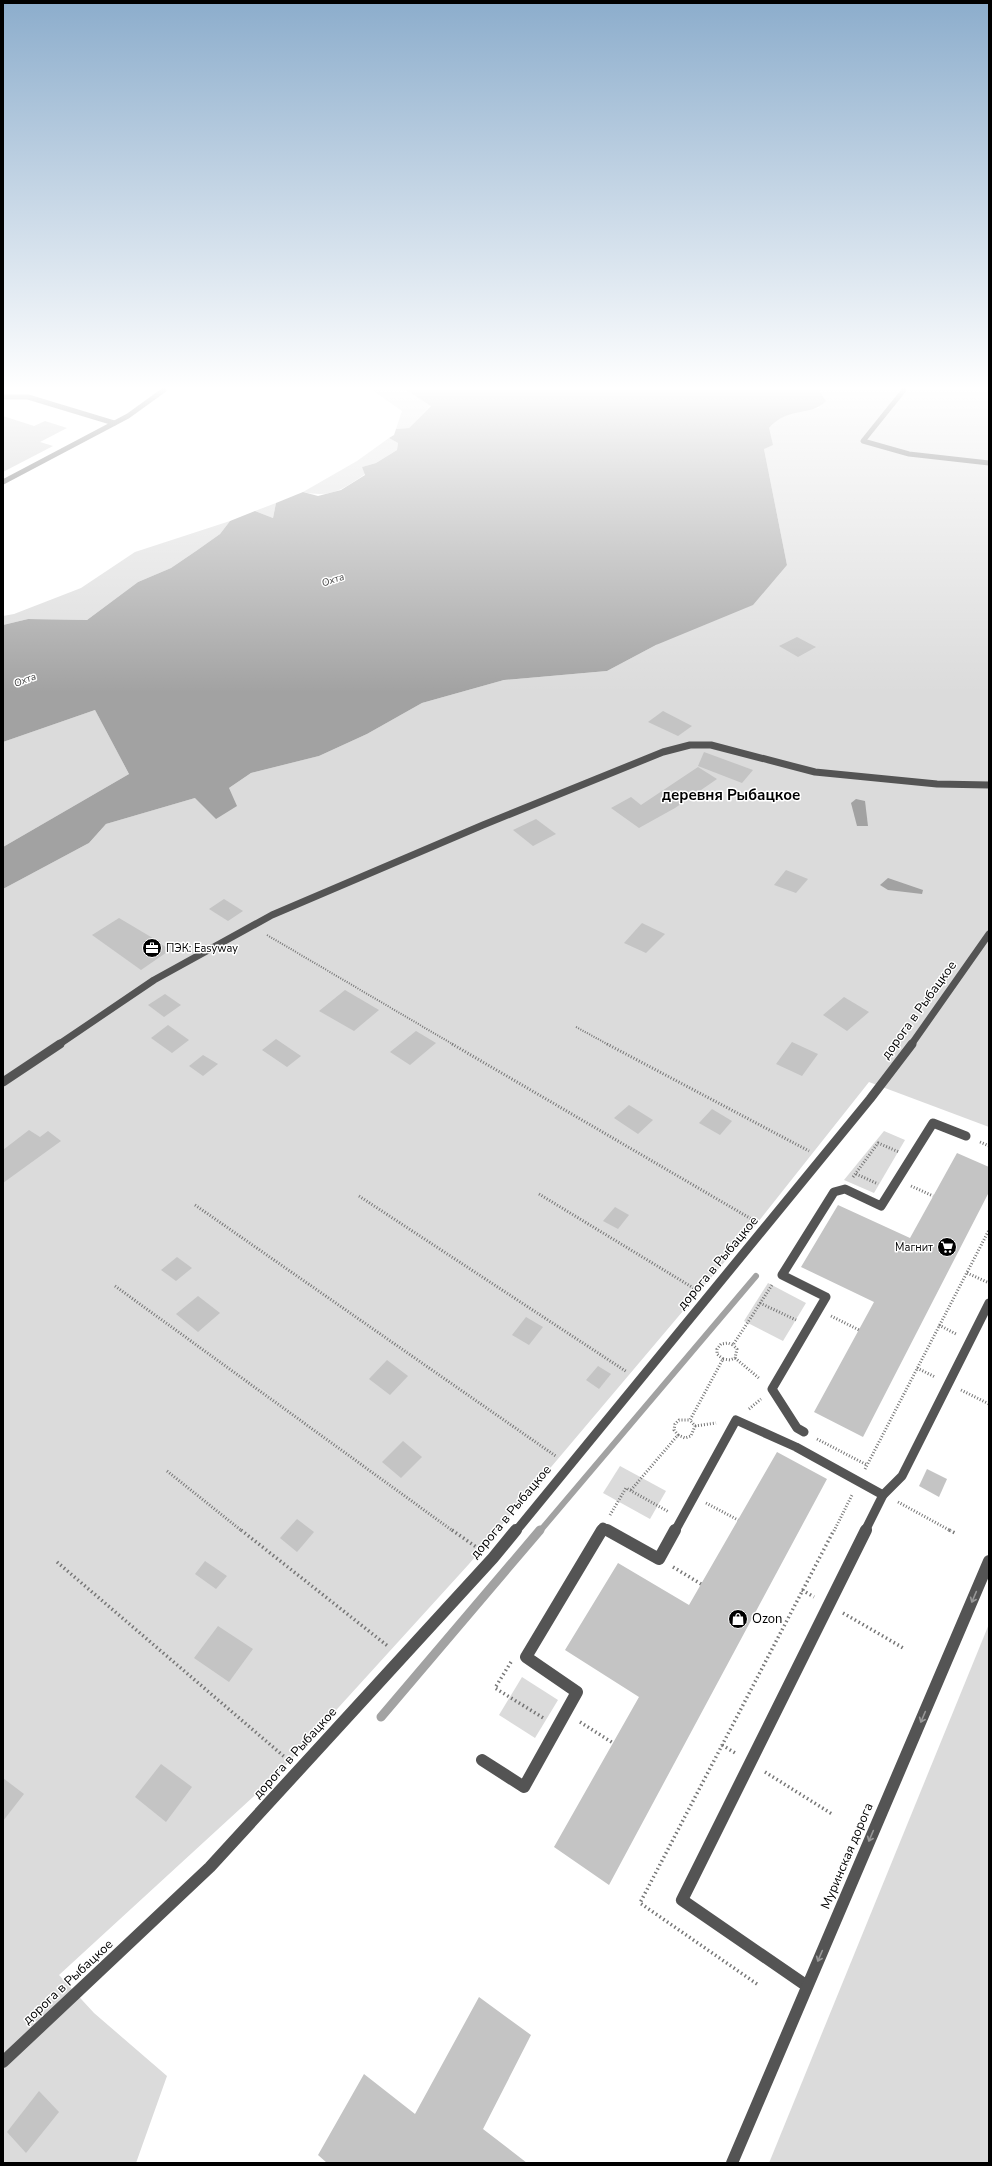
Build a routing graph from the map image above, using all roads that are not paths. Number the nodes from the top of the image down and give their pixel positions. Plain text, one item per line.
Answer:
1 (989, 785) edge
2 (989, 934) edge
3 (3, 1082) edge
4 (966, 1136) dead end
5 (989, 1303) edge
6 (804, 1432) road end
7 (883, 1494) junction
8 (989, 1561) edge
9 (482, 1760) dead end
10 (807, 1986) junction
11 (3, 2062) edge
12 (732, 2163) edge

1 - 3 street
2 - 11 street, дорога в Рыбацкое
4 - 6 street
5 - 7 street
7 - 9 street
7 - 10 street
8 -> 10 street, Муринская дорога
10 - 12 street, Муринская дорога

